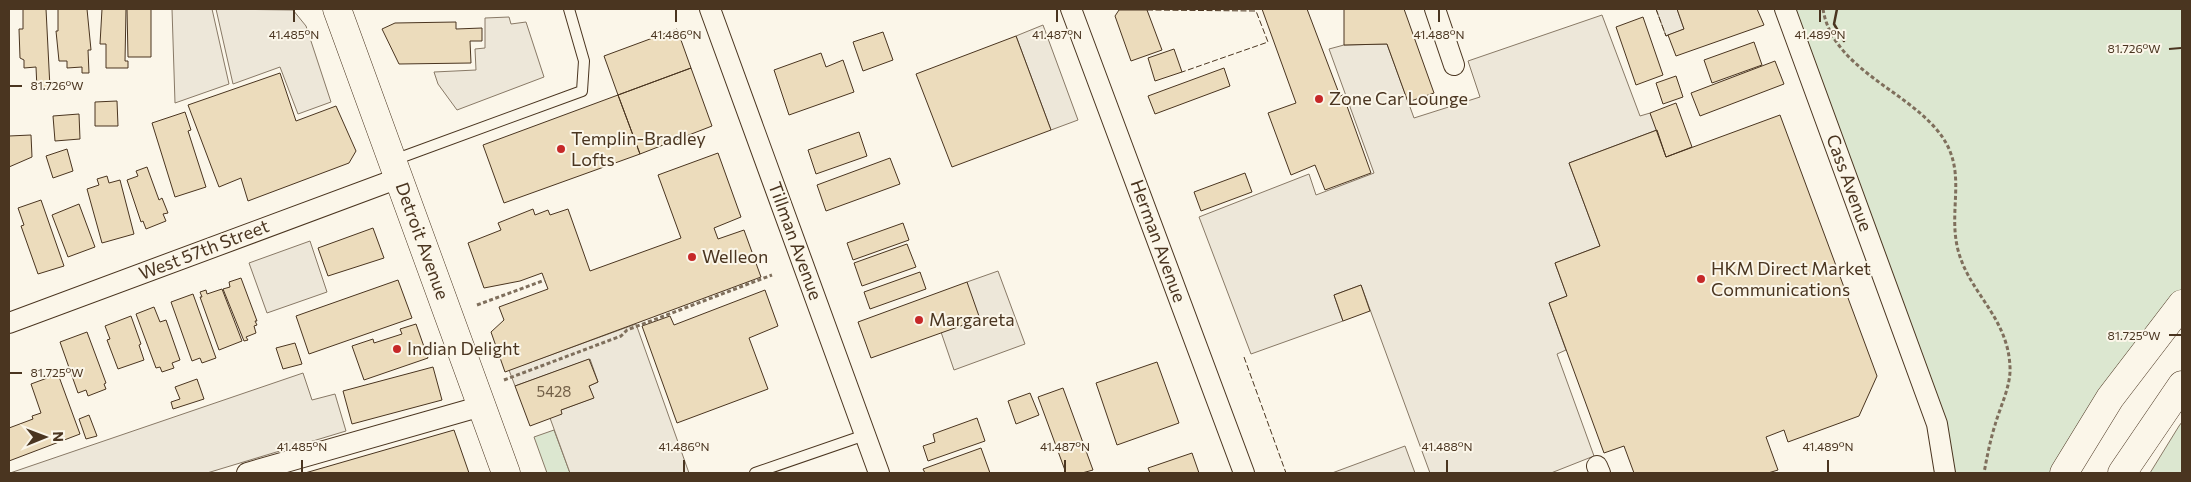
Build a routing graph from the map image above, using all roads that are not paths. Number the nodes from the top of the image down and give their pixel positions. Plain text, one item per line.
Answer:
1 (337, 9) edge
2 (569, 9) edge
3 (710, 9) edge
4 (1071, 9) edge
5 (1435, 9) edge
6 (1785, 9) edge
7 (1454, 65) dead end
8 (396, 169) junction
9 (2182, 304) edge
10 (9, 323) edge
11 (2182, 385) edge
12 (482, 406) junction
13 (865, 435) junction
14 (247, 473) edge
15 (506, 473) edge
16 (755, 473) edge
17 (879, 473) edge
18 (1244, 473) edge
19 (1945, 473) edge
20 (2064, 473) edge
21 (2122, 473) edge

1 - 8 main road, Detroit Avenue
2 - 8 lane
3 - 13 street, Tillman Avenue
4 - 18 street, Herman Avenue
5 - 7 street
6 - 19 street, Cass Avenue
8 - 10 street, West 57th Street
8 - 12 main road, Detroit Avenue
9 - 20 main road
11 - 21 main road
12 - 14 street
12 - 15 main road, Detroit Avenue
13 - 16 lane
13 - 17 street, Tillman Avenue

